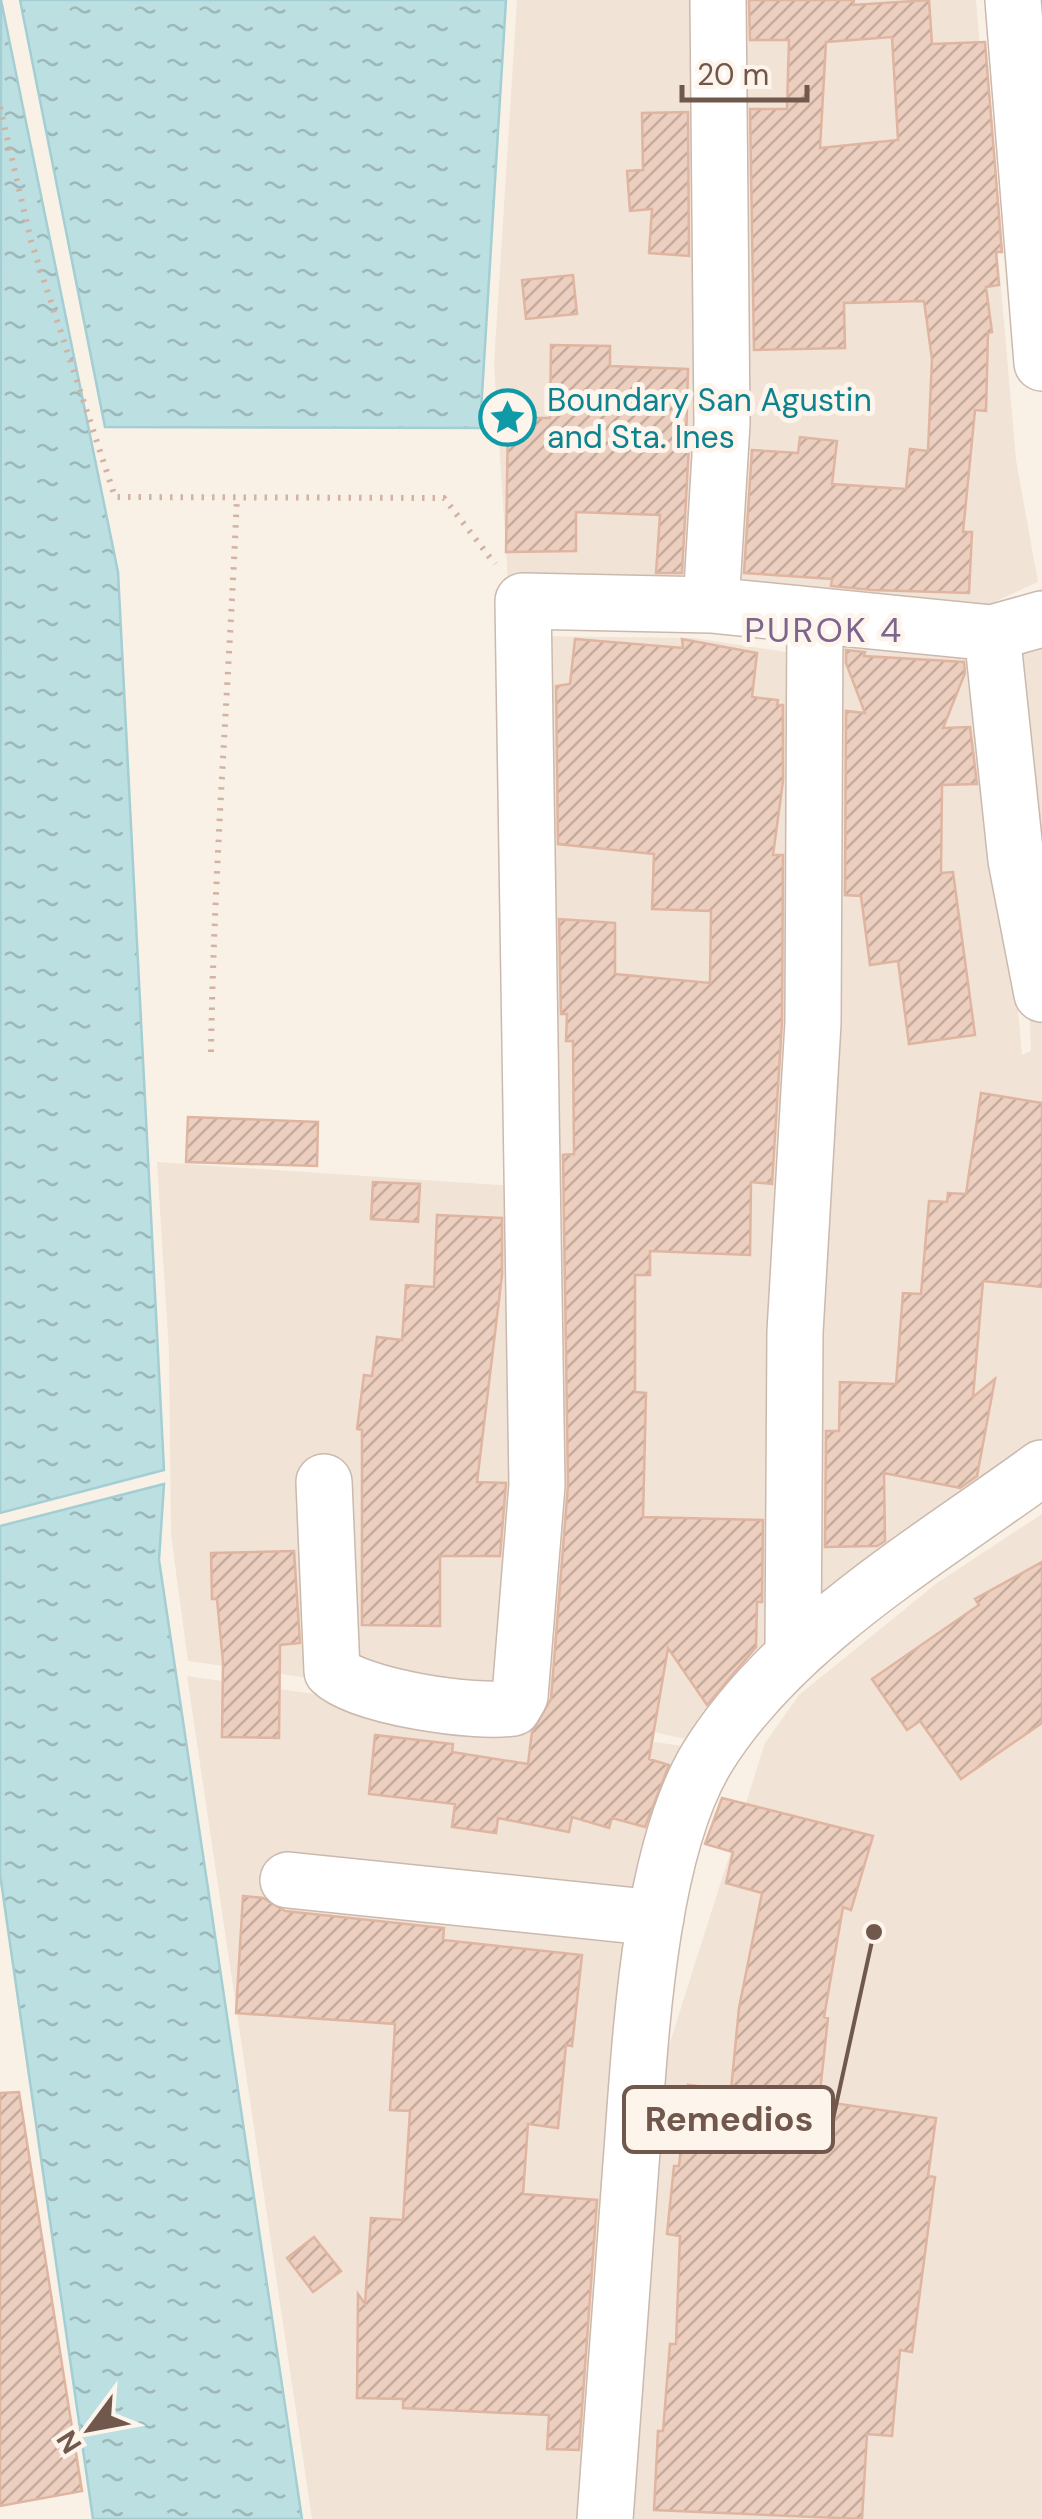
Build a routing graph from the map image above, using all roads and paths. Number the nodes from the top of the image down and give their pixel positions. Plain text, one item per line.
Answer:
1 (718, 0) edge
2 (1023, 17) edge
3 (0, 106) edge
4 (1042, 363) edge
5 (237, 497) junction
6 (523, 600) junction
7 (712, 606) junction
8 (815, 618) junction
9 (1017, 626) edge
10 (1042, 994) edge
11 (211, 1052) dead end
12 (1042, 1468) edge
13 (324, 1482) dead end
14 (793, 1651) junction
15 (288, 1880) dead end
16 (656, 1918) junction
17 (605, 2519) edge

1 - 7 street
2 - 4 street
3 - 5 path
5 - 6 path
5 - 11 path
6 - 7 street
6 - 13 street
7 - 8 street
8 - 9 street
8 - 14 street
9 - 10 street
12 - 14 street
14 - 16 street
15 - 16 street
16 - 17 street

